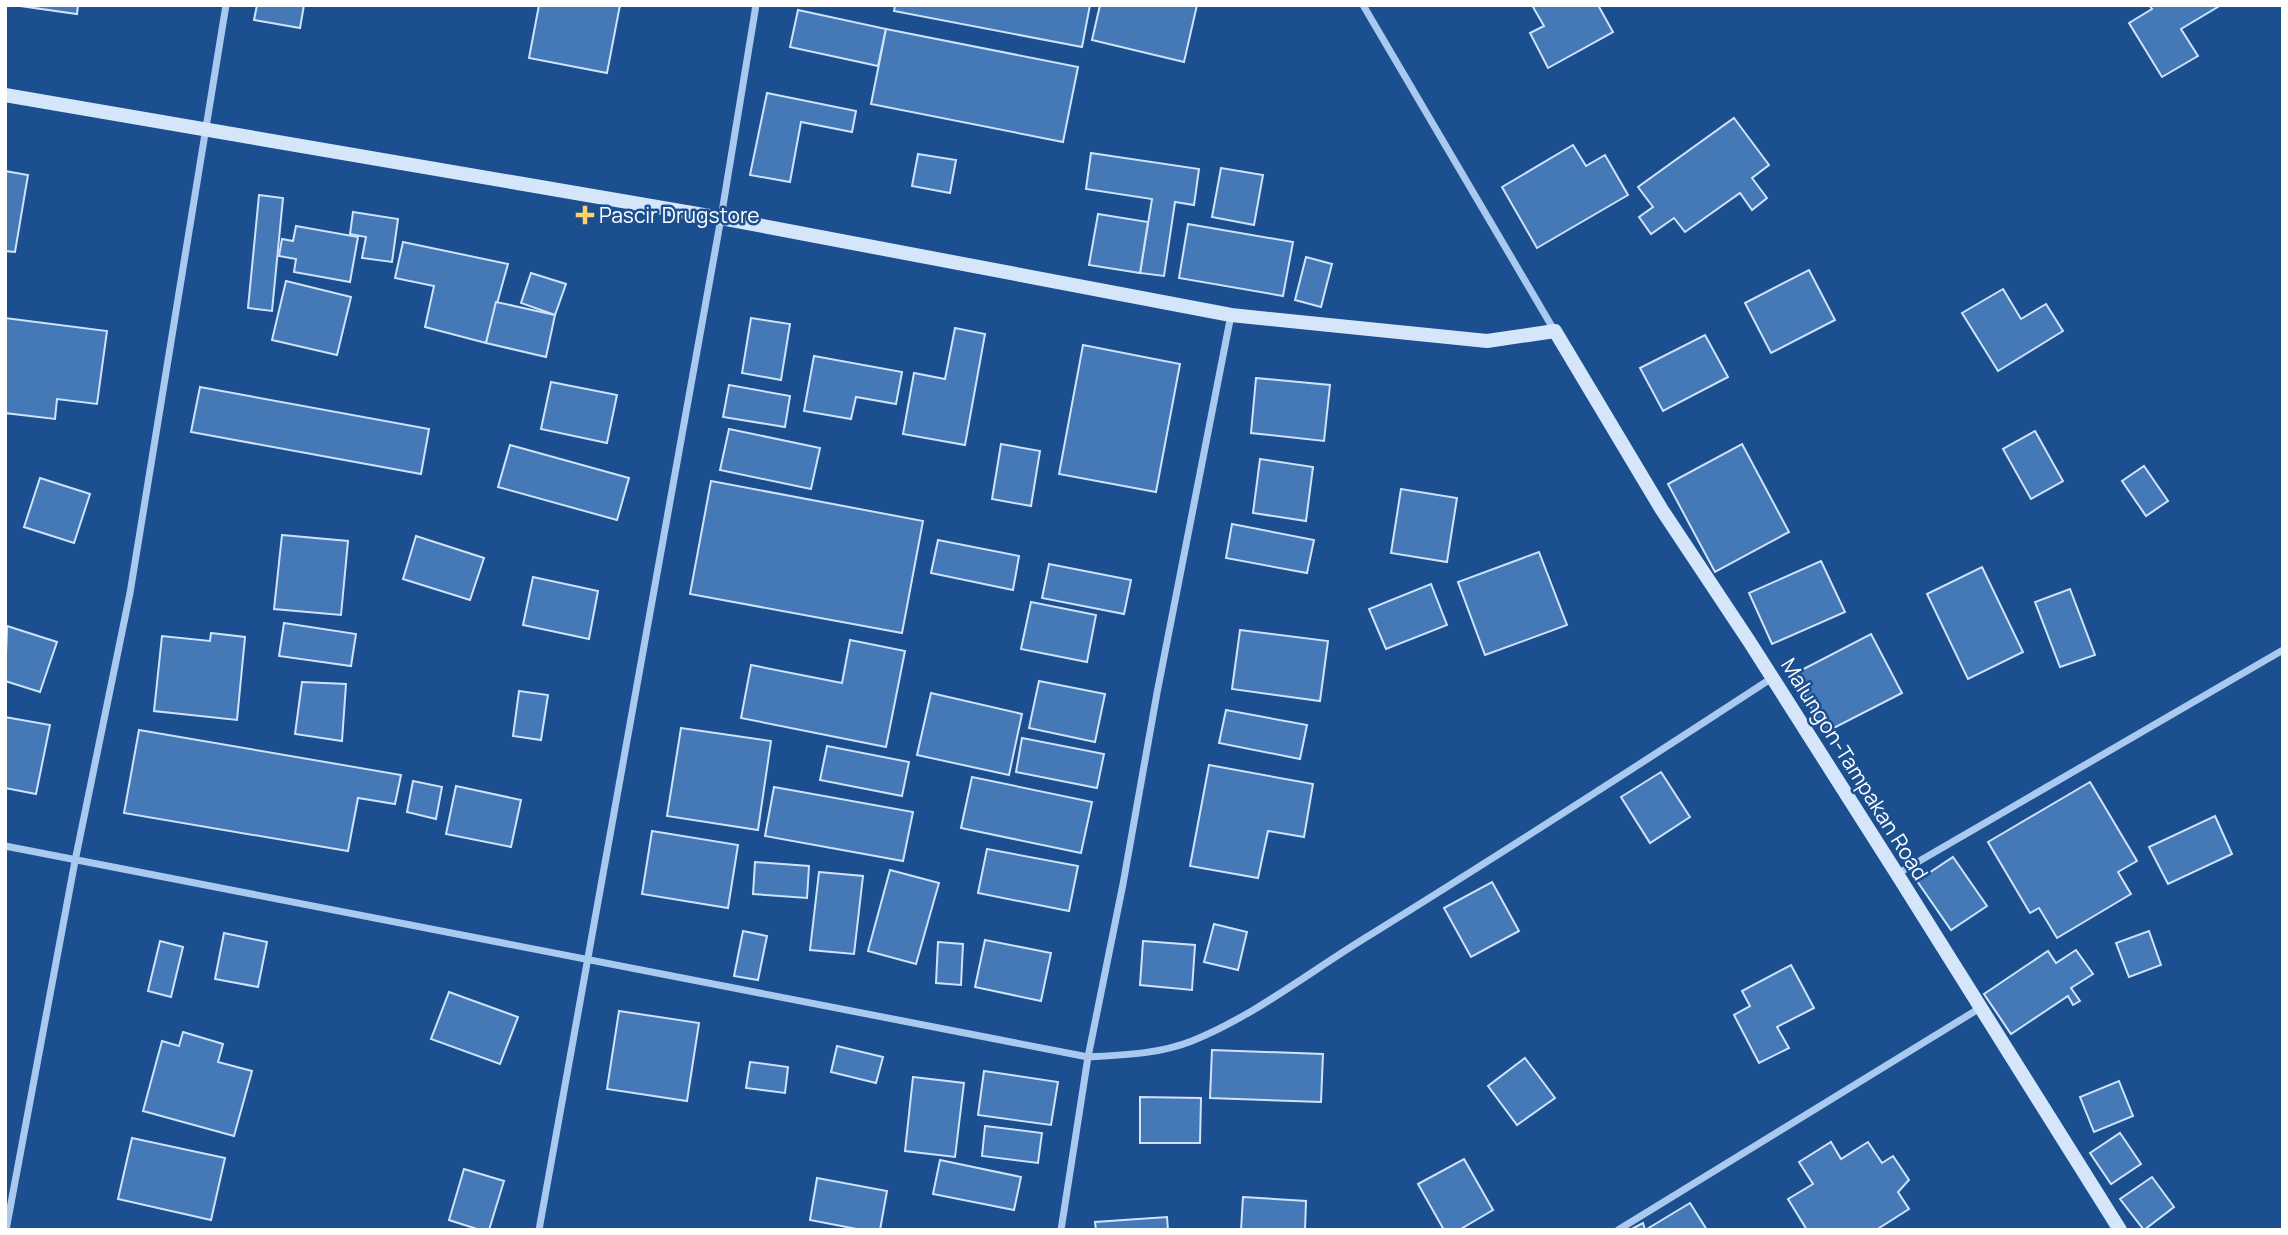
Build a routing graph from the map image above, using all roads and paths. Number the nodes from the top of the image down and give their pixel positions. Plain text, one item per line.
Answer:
1 (226, 5) edge
2 (756, 5) edge
3 (1363, 5) edge
4 (5, 95) edge
5 (207, 129) junction
6 (721, 218) junction
7 (1231, 315) junction
8 (1555, 331) junction
9 (2283, 650) edge
10 (1772, 678) junction
11 (5, 846) edge
12 (75, 861) junction
13 (1897, 874) junction
14 (588, 961) junction
15 (1981, 1007) junction
16 (1088, 1058) junction
17 (6, 1230) edge
18 (539, 1230) edge
19 (1060, 1230) edge
20 (1618, 1230) edge
21 (2120, 1230) edge

1 - 5 street
2 - 6 street
3 - 8 street
4 - 5 main road
5 - 6 main road
5 - 12 street
6 - 7 main road
6 - 14 street
7 - 8 main road
7 - 16 street
8 - 10 main road, Malungon-Tampakan Road
9 - 13 street
10 - 13 main road, Malungon-Tampakan Road
10 - 16 street
11 - 12 street
12 - 14 street
12 - 17 street
13 - 15 main road, Malungon-Tampakan Road
14 - 16 street
14 - 18 street
15 - 20 street
15 - 21 main road, Malungon-Tampakan Road
16 - 19 street

